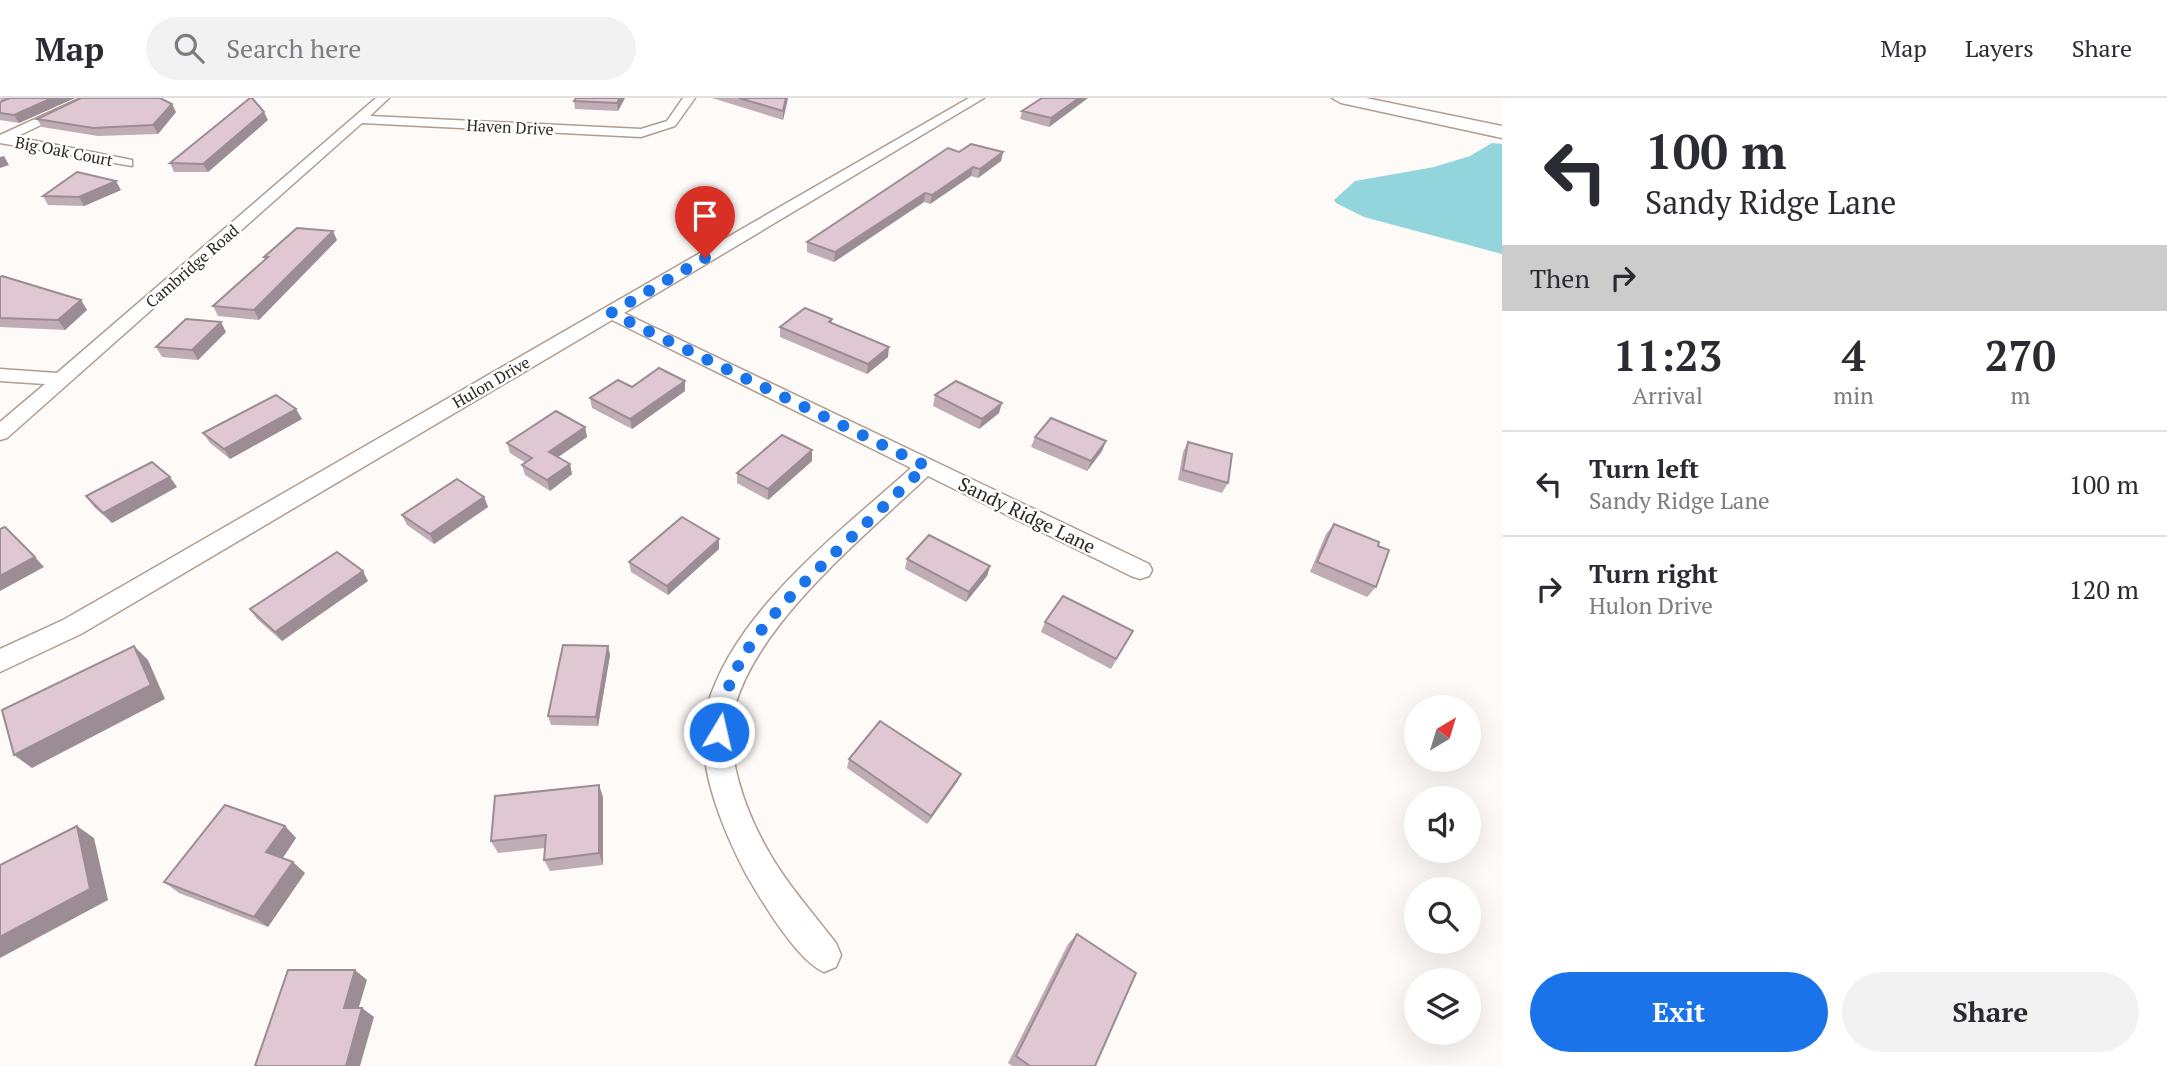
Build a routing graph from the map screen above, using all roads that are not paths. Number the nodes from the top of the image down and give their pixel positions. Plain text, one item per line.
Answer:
1 (91, 98) edge
2 (383, 98) edge
3 (689, 98) edge
4 (978, 98) edge
5 (1341, 98) edge
6 (359, 119) junction
7 (1502, 132) edge
8 (1, 139) edge
9 (127, 163) dead end
10 (611, 313) junction
11 (0, 375) edge
12 (64, 379) junction
13 (0, 433) edge
14 (926, 466) junction
15 (1140, 570) dead end
16 (0, 661) edge
17 (824, 955) dead end

1 - 8 street
2 - 6 street, Cambridge Road
3 - 6 street, Haven Drive
4 - 10 street, Hulon Drive
5 - 7 street
6 - 12 street, Cambridge Road
8 - 9 street, Big Oak Court
10 - 14 street, Sandy Ridge Lane
10 - 16 street, Hulon Drive
11 - 12 street
12 - 13 street, Cambridge Road
14 - 15 street, Sandy Ridge Lane
14 - 17 street

